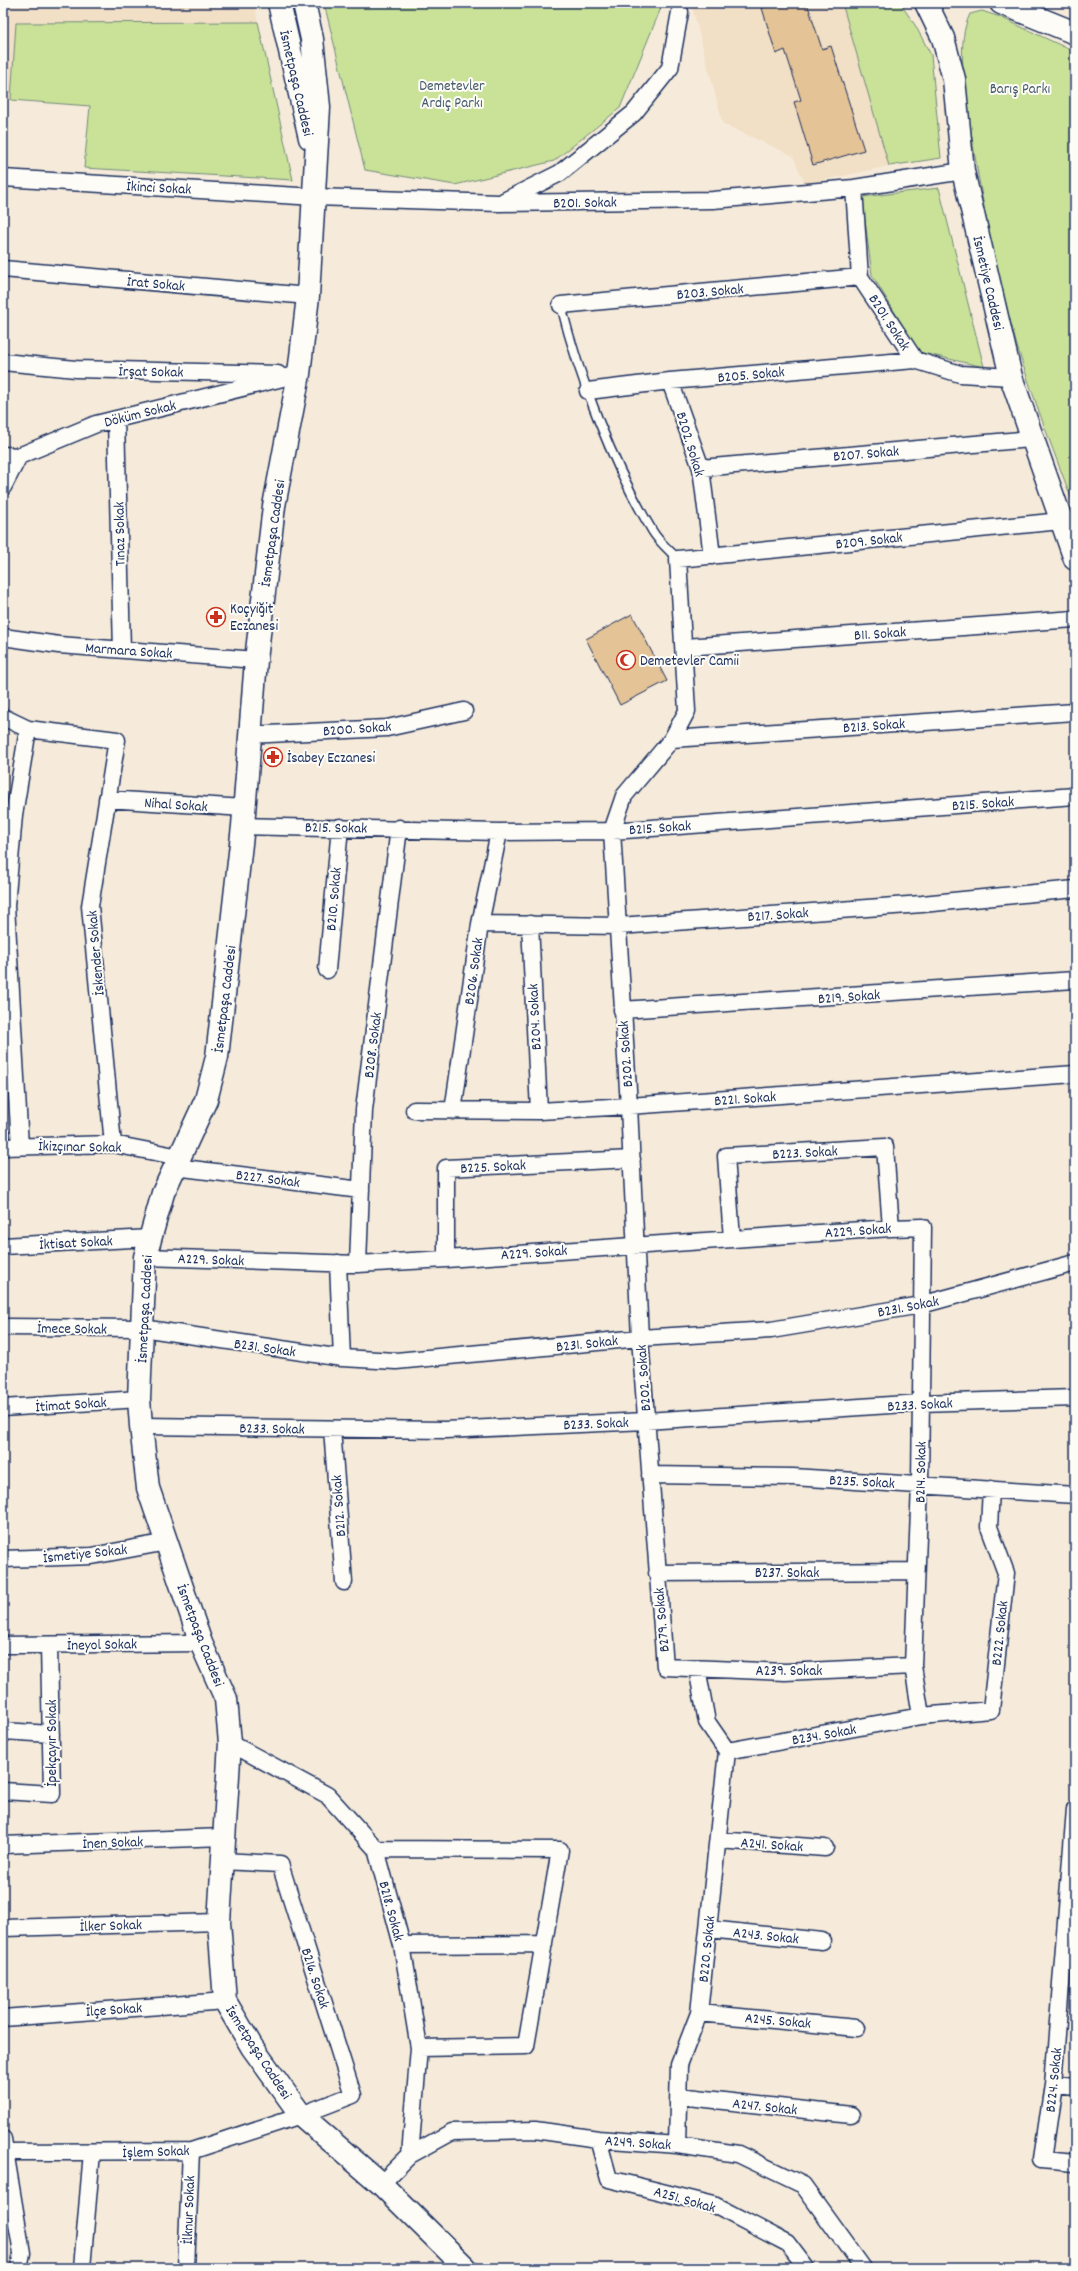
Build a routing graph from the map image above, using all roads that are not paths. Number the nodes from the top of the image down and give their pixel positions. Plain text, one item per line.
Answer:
1 (279, 3) edge
2 (304, 3) edge
3 (1002, 3) edge
4 (931, 6) edge
5 (680, 12) dead end
6 (1075, 33) edge
7 (315, 163) junction
8 (962, 171) junction
9 (3, 178) edge
10 (854, 188) junction
11 (315, 197) junction
12 (499, 203) junction
13 (3, 269) edge
14 (860, 277) junction
15 (308, 296) junction
16 (561, 305) joint
17 (915, 360) junction
18 (3, 362) edge
19 (300, 374) junction
20 (1011, 376) junction
21 (670, 381) junction
22 (588, 392) junction
23 (116, 419) junction
24 (1031, 439) junction
25 (3, 455) edge
26 (19, 456) junction
27 (701, 468) junction
28 (3, 487) edge
29 (1061, 521) junction
30 (712, 556) junction
31 (678, 559) junction
32 (1075, 559) edge
33 (1075, 619) edge
34 (3, 637) edge
35 (685, 647) junction
36 (122, 650) junction
37 (256, 660) junction
38 (464, 710) dead end
39 (1075, 712) edge
40 (3, 717) edge
41 (28, 729) junction
42 (249, 735) junction
43 (672, 739) junction
44 (1075, 796) edge
45 (107, 799) junction
46 (244, 817) junction
47 (340, 827) junction
48 (399, 828) junction
49 (612, 831) junction
50 (500, 832) junction
51 (1075, 888) edge
52 (480, 924) junction
53 (530, 924) junction
54 (619, 926) junction
55 (327, 970) dead end
56 (1075, 980) edge
57 (622, 1010) junction
58 (1075, 1074) edge
59 (629, 1106) junction
60 (414, 1110) dead end
61 (539, 1110) junction
62 (453, 1111) junction
63 (113, 1144) junction
64 (20, 1146) junction
65 (3, 1147) edge
66 (632, 1159) junction
67 (178, 1162) junction
68 (361, 1190) junction
69 (923, 1227) joint
70 (891, 1228) junction
71 (732, 1239) junction
72 (636, 1244) junction
73 (3, 1246) edge
74 (147, 1248) junction
75 (446, 1259) junction
76 (338, 1263) junction
77 (1075, 1263) edge
78 (358, 1264) junction
79 (921, 1305) junction
80 (3, 1327) edge
81 (142, 1328) junction
82 (640, 1338) junction
83 (342, 1358) junction
84 (1075, 1398) edge
85 (139, 1399) junction
86 (921, 1403) junction
87 (3, 1408) edge
88 (646, 1421) junction
89 (141, 1426) junction
90 (332, 1429) junction
91 (650, 1475) junction
92 (920, 1484) junction
93 (991, 1489) junction
94 (1075, 1494) edge
95 (167, 1542) junction
96 (3, 1560) edge
97 (916, 1571) junction
98 (657, 1573) junction
99 (344, 1582) dead end
100 (201, 1643) junction
101 (49, 1645) junction
102 (3, 1646) edge
103 (665, 1666) joint
104 (913, 1666) junction
105 (697, 1668) junction
106 (921, 1716) junction
107 (3, 1731) edge
108 (51, 1734) junction
109 (230, 1743) junction
110 (727, 1751) junction
111 (3, 1791) edge
112 (1075, 1809) edge
113 (1074, 1828) edge
114 (224, 1838) junction
115 (718, 1840) junction
116 (3, 1845) edge
117 (825, 1848) dead end
118 (376, 1849) junction
119 (222, 1861) junction
120 (1072, 1908) edge
121 (219, 1922) junction
122 (3, 1928) edge
123 (709, 1930) junction
124 (822, 1941) dead end
125 (544, 1944) junction
126 (402, 1945) junction
127 (1068, 1995) edge
128 (225, 2001) junction
129 (699, 2013) junction
130 (3, 2018) edge
131 (856, 2028) dead end
132 (419, 2048) junction
133 (1054, 2084) junction
134 (1075, 2086) edge
135 (678, 2096) junction
136 (301, 2115) junction
137 (851, 2115) dead end
138 (598, 2139) junction
139 (4, 2145) edge
140 (678, 2145) junction
141 (191, 2151) junction
142 (92, 2152) junction
143 (410, 2155) junction
144 (1075, 2162) edge
145 (381, 2184) junction
146 (19, 2268) edge
147 (82, 2268) edge
148 (186, 2268) edge
149 (466, 2268) edge
150 (806, 2268) edge
151 (863, 2268) edge

1 - 7 main road, İsmetpaşa Caddesi
2 - 7 main road, İsmetpaşa Caddesi
3 - 6 main road
4 - 8 main road, İsmetiye Caddesi
5 - 12 street
7 - 11 main road, İsmetpaşa Caddesi
8 - 10 street, B201. Sokak
8 - 20 main road, İsmetiye Caddesi
9 - 11 street, İkinci Sokak
10 - 12 street, B201. Sokak
10 - 14 street, B201. Sokak
11 - 12 street, B201. Sokak
11 - 15 main road, İsmetpaşa Caddesi
13 - 15 street, İrat Sokak
14 - 16 street, B203. Sokak
14 - 17 street, B201. Sokak
15 - 19 main road, İsmetpaşa Caddesi
16 - 22 lane
17 - 20 street, B201. Sokak
17 - 21 street, B205. Sokak
18 - 19 street, İrşat Sokak
19 - 23 street, Döküm Sokak
19 - 37 main road, İsmetpaşa Caddesi
20 - 24 main road, İsmetiye Caddesi
21 - 22 street, B205. Sokak
21 - 27 street, B202. Sokak
22 - 31 lane
23 - 26 street, Döküm Sokak
23 - 36 street, Tınaz Sokak
24 - 27 street, B207. Sokak
24 - 29 main road, İsmetiye Caddesi
25 - 26 street
26 - 28 street
27 - 30 street, B202. Sokak
29 - 30 street, B209. Sokak
29 - 32 main road, İsmetiye Caddesi
30 - 31 street, B209. Sokak
31 - 35 street, B202. Sokak
33 - 35 street, B11. Sokak
34 - 36 street, Marmara Sokak
35 - 43 street, B202. Sokak
36 - 37 street, Marmara Sokak
37 - 42 main road, İsmetpaşa Caddesi
38 - 42 street, B200. Sokak
39 - 43 street, B213. Sokak
40 - 41 street
41 - 45 street, İskender Sokak
41 - 64 street
42 - 46 main road, İsmetpaşa Caddesi
43 - 49 street, B202. Sokak
44 - 49 street, B215. Sokak
45 - 46 street, Nihal Sokak
45 - 63 street, İskender Sokak
46 - 47 street, B215. Sokak
46 - 67 main road, İsmetpaşa Caddesi
47 - 48 street, B215. Sokak
47 - 55 street, B210. Sokak
48 - 50 street, B215. Sokak
48 - 68 street, B208. Sokak
49 - 50 street, B215. Sokak
49 - 54 street, B202. Sokak
50 - 52 street, B206. Sokak
51 - 54 street, B217. Sokak
52 - 53 street, B217. Sokak
52 - 62 street, B206. Sokak
53 - 54 street, B217. Sokak
53 - 61 street, B204. Sokak
54 - 57 street, B202. Sokak
56 - 57 street, B219. Sokak
57 - 59 street, B202. Sokak
58 - 59 street, B221. Sokak
59 - 61 street, B221. Sokak
59 - 66 street, B202. Sokak
60 - 62 street, B221. Sokak
61 - 62 street, B221. Sokak
63 - 64 street, İkizçınar Sokak
63 - 67 street, İkizçınar Sokak
64 - 65 street, İkizçınar Sokak
66 - 72 street, B202. Sokak
66 - 75 street, B225. Sokak
67 - 68 street, B227. Sokak
67 - 74 main road, İsmetpaşa Caddesi
68 - 78 street, B208. Sokak
69 - 70 street, A229. Sokak
69 - 79 street, B214. Sokak
70 - 71 street, A229. Sokak
70 - 71 street, B223. Sokak
71 - 72 street, A229. Sokak
72 - 75 street, A229. Sokak
72 - 82 street, B202. Sokak
73 - 74 street, İktisat Sokak
74 - 76 street, A229. Sokak
74 - 81 main road, İsmetpaşa Caddesi
75 - 78 street, A229. Sokak
76 - 78 street, A229. Sokak
76 - 83 street
77 - 79 street, B231. Sokak
79 - 82 street, B231. Sokak
79 - 86 street, B214. Sokak
80 - 81 street, İmece Sokak
81 - 83 street, B231. Sokak
81 - 85 main road, İsmetpaşa Caddesi
82 - 83 street, B231. Sokak
82 - 88 street, B202. Sokak
84 - 86 street, B233. Sokak
85 - 87 street, İtimat Sokak
85 - 89 main road, İsmetpaşa Caddesi
86 - 88 street, B233. Sokak
86 - 92 street, B214. Sokak
88 - 90 street, B233. Sokak
88 - 91 street, B202. Sokak
89 - 90 street, B233. Sokak
89 - 95 main road, İsmetpaşa Caddesi
90 - 99 street, B212. Sokak
91 - 92 street, B235. Sokak
91 - 98 street, B202. Sokak
92 - 93 street, B235. Sokak
92 - 97 street, B214. Sokak
93 - 94 street, B235. Sokak
93 - 106 street, B222. Sokak
95 - 96 street, İsmetiye Sokak
95 - 100 main road, İsmetpaşa Caddesi
97 - 98 street, B237. Sokak
97 - 104 street, B214. Sokak
98 - 103 street, B279. Sokak
100 - 101 street, İneyol Sokak
100 - 109 main road, İsmetpaşa Caddesi
101 - 102 street, İneyol Sokak
101 - 108 street, İpekçayır Sokak
103 - 105 street, A239. Sokak
104 - 105 street, A239. Sokak
104 - 106 street, B214. Sokak
105 - 110 street
106 - 110 street, B234. Sokak
107 - 108 street
108 - 111 street, İpekçayır Sokak
109 - 114 main road, İsmetpaşa Caddesi
109 - 118 street, B218. Sokak
110 - 115 street, B220. Sokak
112 - 113 street, B224. Sokak
113 - 120 street, B224. Sokak
114 - 116 street, İnen Sokak
114 - 119 main road, İsmetpaşa Caddesi
115 - 117 street, A241. Sokak
115 - 123 street, B220. Sokak
118 - 125 street
118 - 126 street, B218. Sokak
119 - 121 main road, İsmetpaşa Caddesi
119 - 136 street, B216. Sokak
120 - 127 street, B224. Sokak
121 - 122 street, İlker Sokak
121 - 128 main road, İsmetpaşa Caddesi
123 - 124 street, A243. Sokak
123 - 129 street, B220. Sokak
125 - 126 street
125 - 132 street
126 - 132 street, B218. Sokak
127 - 133 street, B224. Sokak
128 - 130 street, İlçe Sokak
128 - 136 main road, İsmetpaşa Caddesi
129 - 131 street, A245. Sokak
129 - 135 street, B220. Sokak
132 - 143 street, B218. Sokak
133 - 134 street
133 - 144 street, B224. Sokak
135 - 137 street, A247. Sokak
135 - 140 street, B220. Sokak
136 - 141 street, İşlem Sokak
136 - 145 main road, İsmetpaşa Caddesi
138 - 140 street, A249. Sokak
138 - 143 street, A249. Sokak
138 - 150 street, A251. Sokak
139 - 142 street, İşlem Sokak
139 - 146 street
140 - 151 street, A249. Sokak
141 - 142 street, İşlem Sokak
141 - 148 street, İlknur Sokak
142 - 147 street
143 - 145 street, A249. Sokak
145 - 149 main road, İsmetpaşa Caddesi

